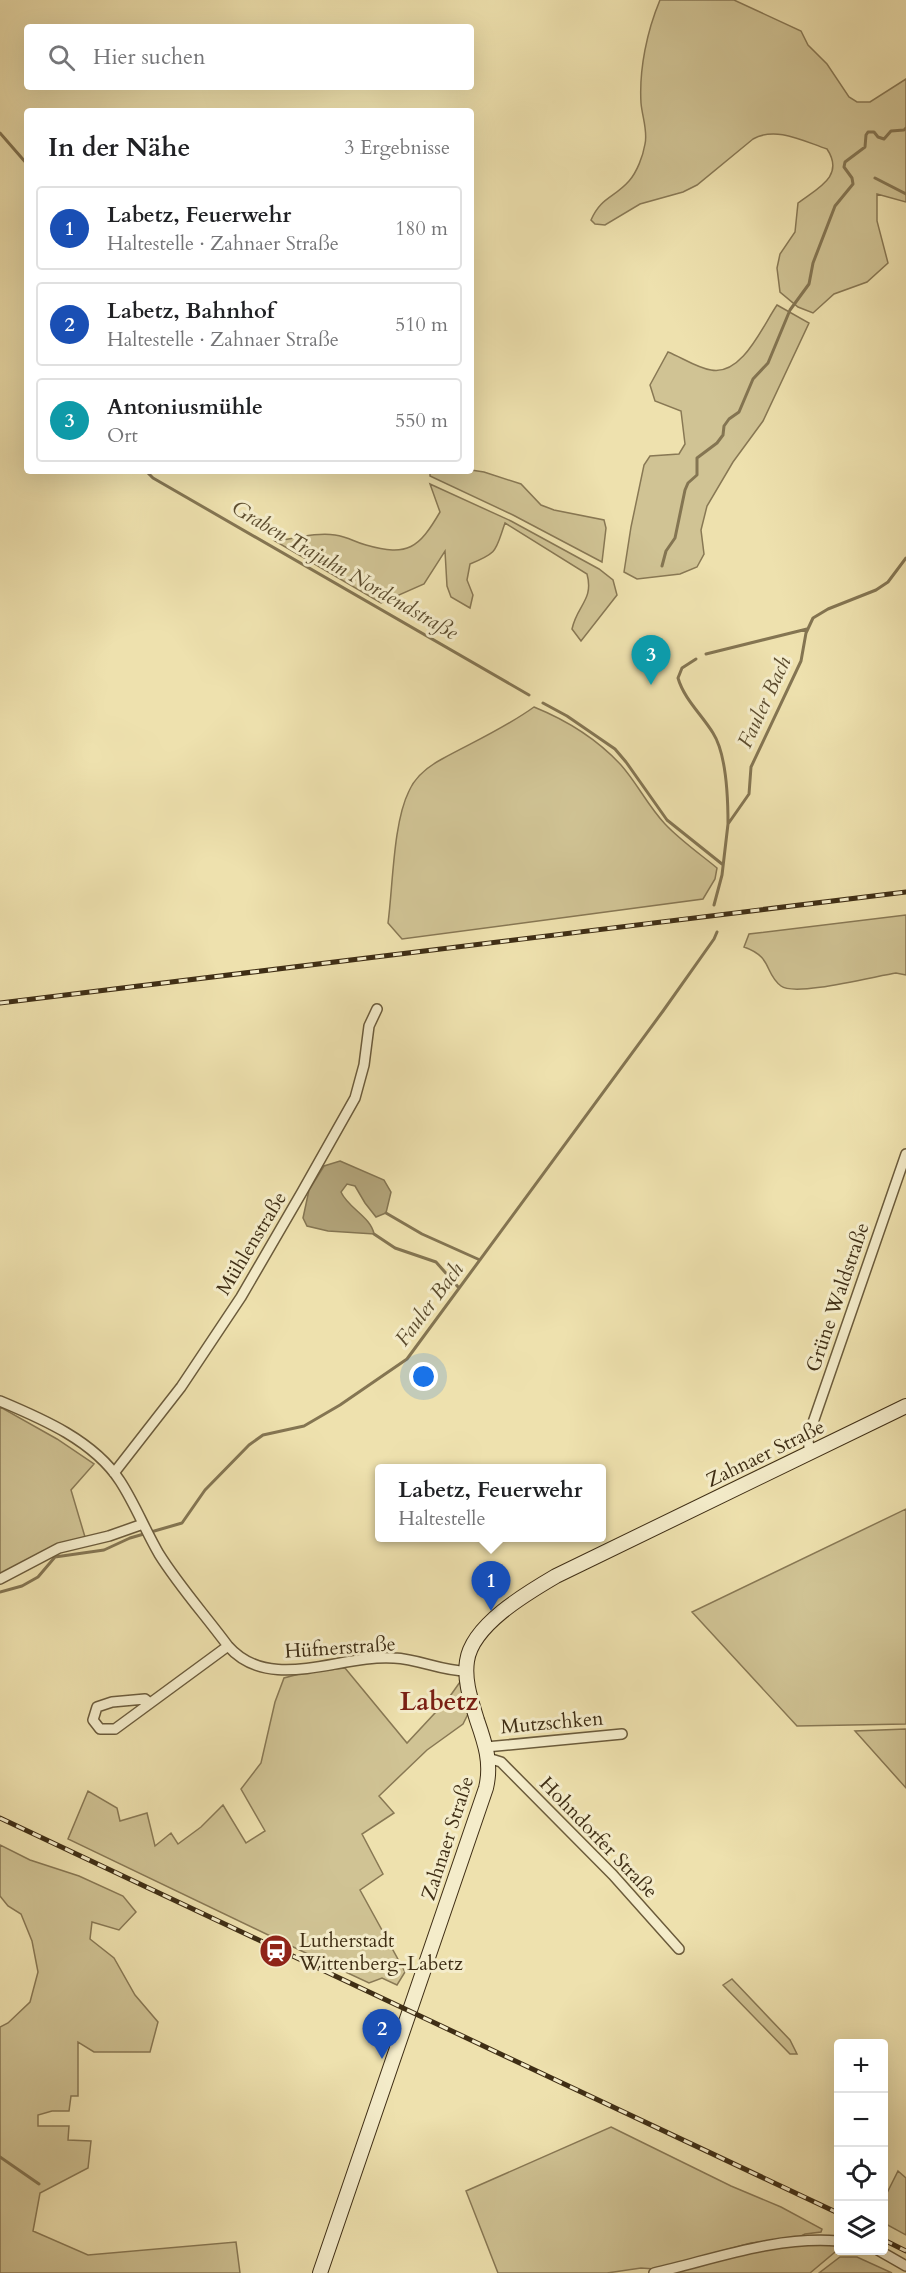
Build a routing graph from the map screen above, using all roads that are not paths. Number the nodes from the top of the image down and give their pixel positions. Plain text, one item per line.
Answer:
1 (377, 1009) dead end
2 (906, 1154) edge
3 (0, 1401) edge
4 (906, 1406) edge
5 (810, 1452) junction
6 (114, 1473) junction
7 (144, 1526) junction
8 (0, 1579) edge
9 (228, 1646) junction
10 (466, 1671) junction
11 (150, 1703) junction
12 (622, 1734) dead end
13 (487, 1753) junction
14 (679, 1949) dead end
15 (834, 2241) edge
16 (887, 2255) edge
17 (906, 2266) edge
18 (320, 2273) edge
19 (654, 2273) edge

1 - 6 street, Mühlenstraße
2 - 5 street, Grüne Waldstraße
3 - 6 street, Hüfnerstraße
4 - 5 main road, Zahnaer Straße
5 - 10 main road, Zahnaer Straße
6 - 7 street, Hüfnerstraße
7 - 8 street
7 - 9 street, Hüfnerstraße
9 - 10 street, Hüfnerstraße
9 - 11 street
10 - 13 main road, Zahnaer Straße
11 - 11 street
12 - 13 street, Mutzschken
13 - 14 street, Hohndorfer Straße
13 - 18 main road, Zahnaer Straße
15 - 19 street
16 - 17 street

